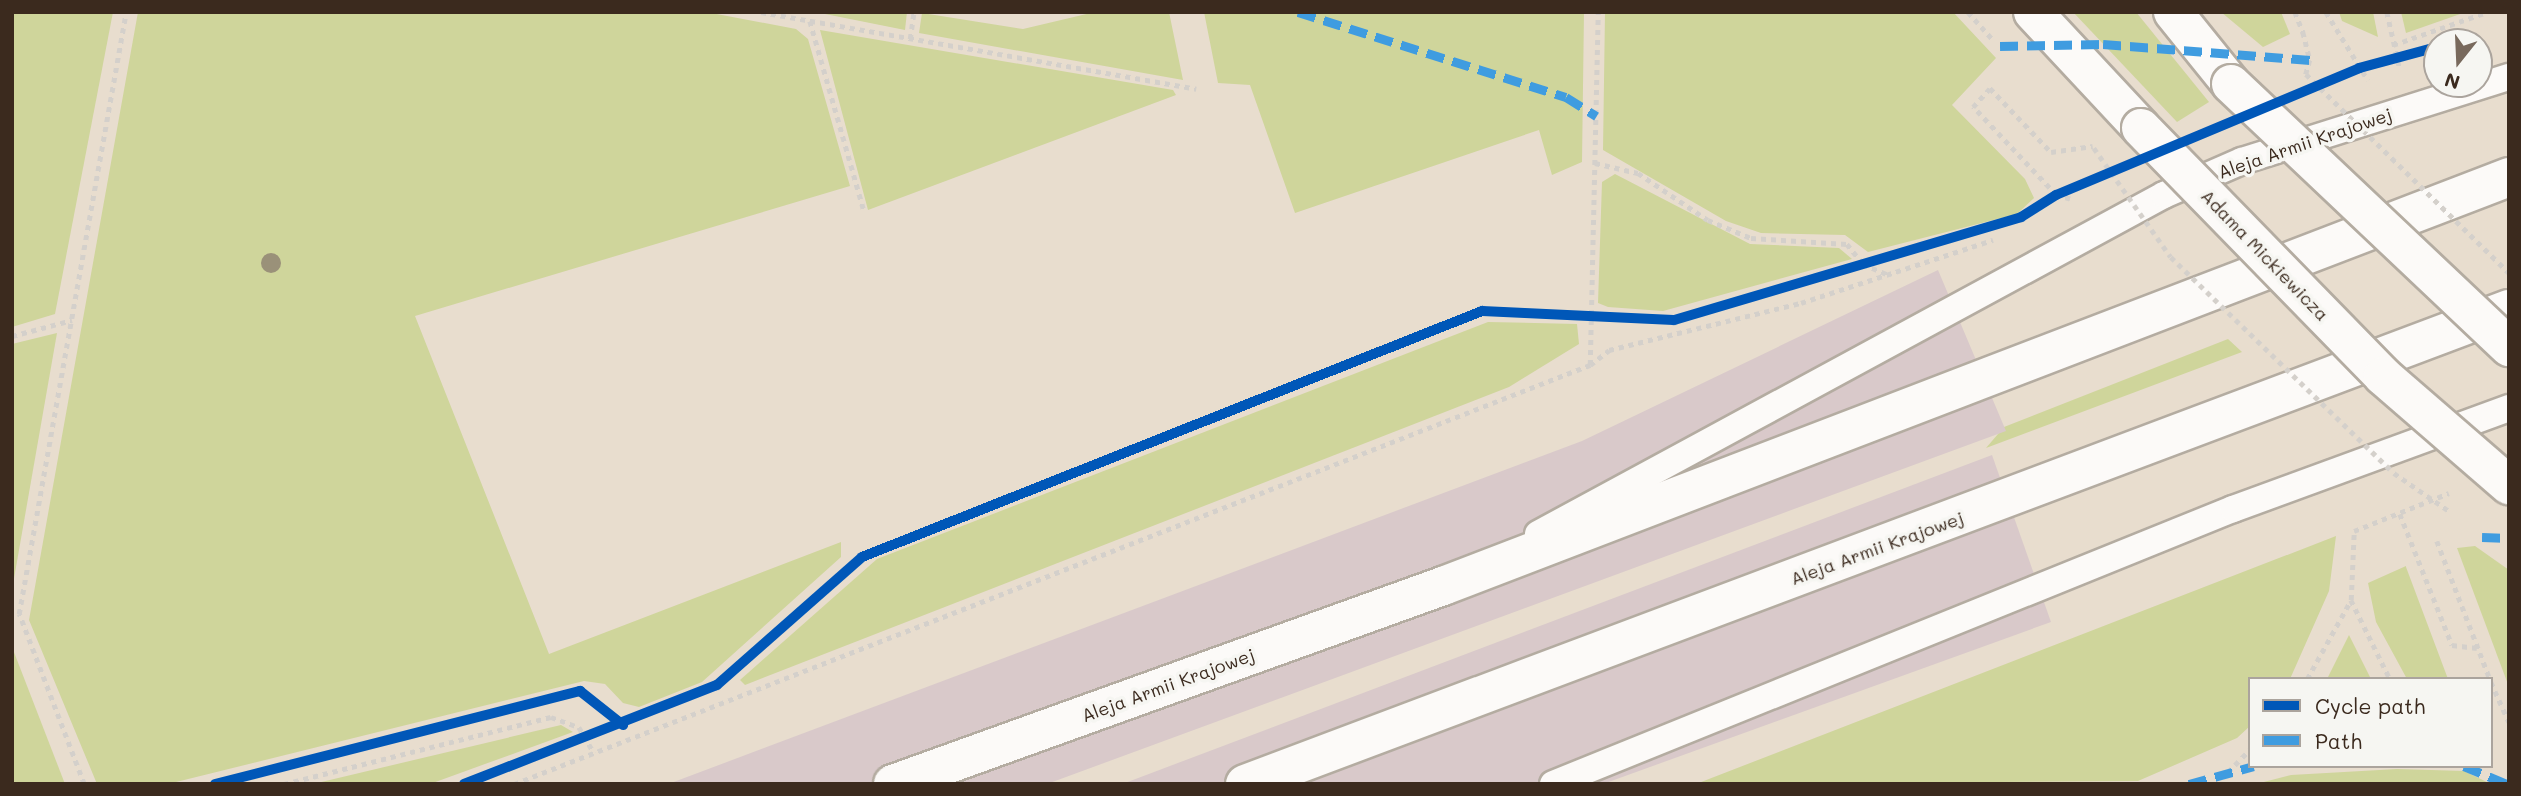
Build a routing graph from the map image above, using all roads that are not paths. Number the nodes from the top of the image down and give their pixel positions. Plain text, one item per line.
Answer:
1 (2033, 12) edge
2 (2173, 12) edge
3 (2509, 77) edge
4 (2509, 177) edge
5 (2509, 309) edge
6 (2509, 347) edge
7 (2509, 408) edge
8 (2509, 485) edge
9 (1443, 586) junction
10 (893, 784) edge
11 (1245, 784) edge
12 (1553, 784) edge

1 - 8 main road, Adama Mickiewicza, bridge
2 - 6 main road, bridge
3 - 9 lane, Aleja Armii Krajowej
4 - 9 main road, Aleja Armii Krajowej
5 - 11 main road, Aleja Armii Krajowej
7 - 12 lane
9 - 10 main road, Aleja Armii Krajowej

